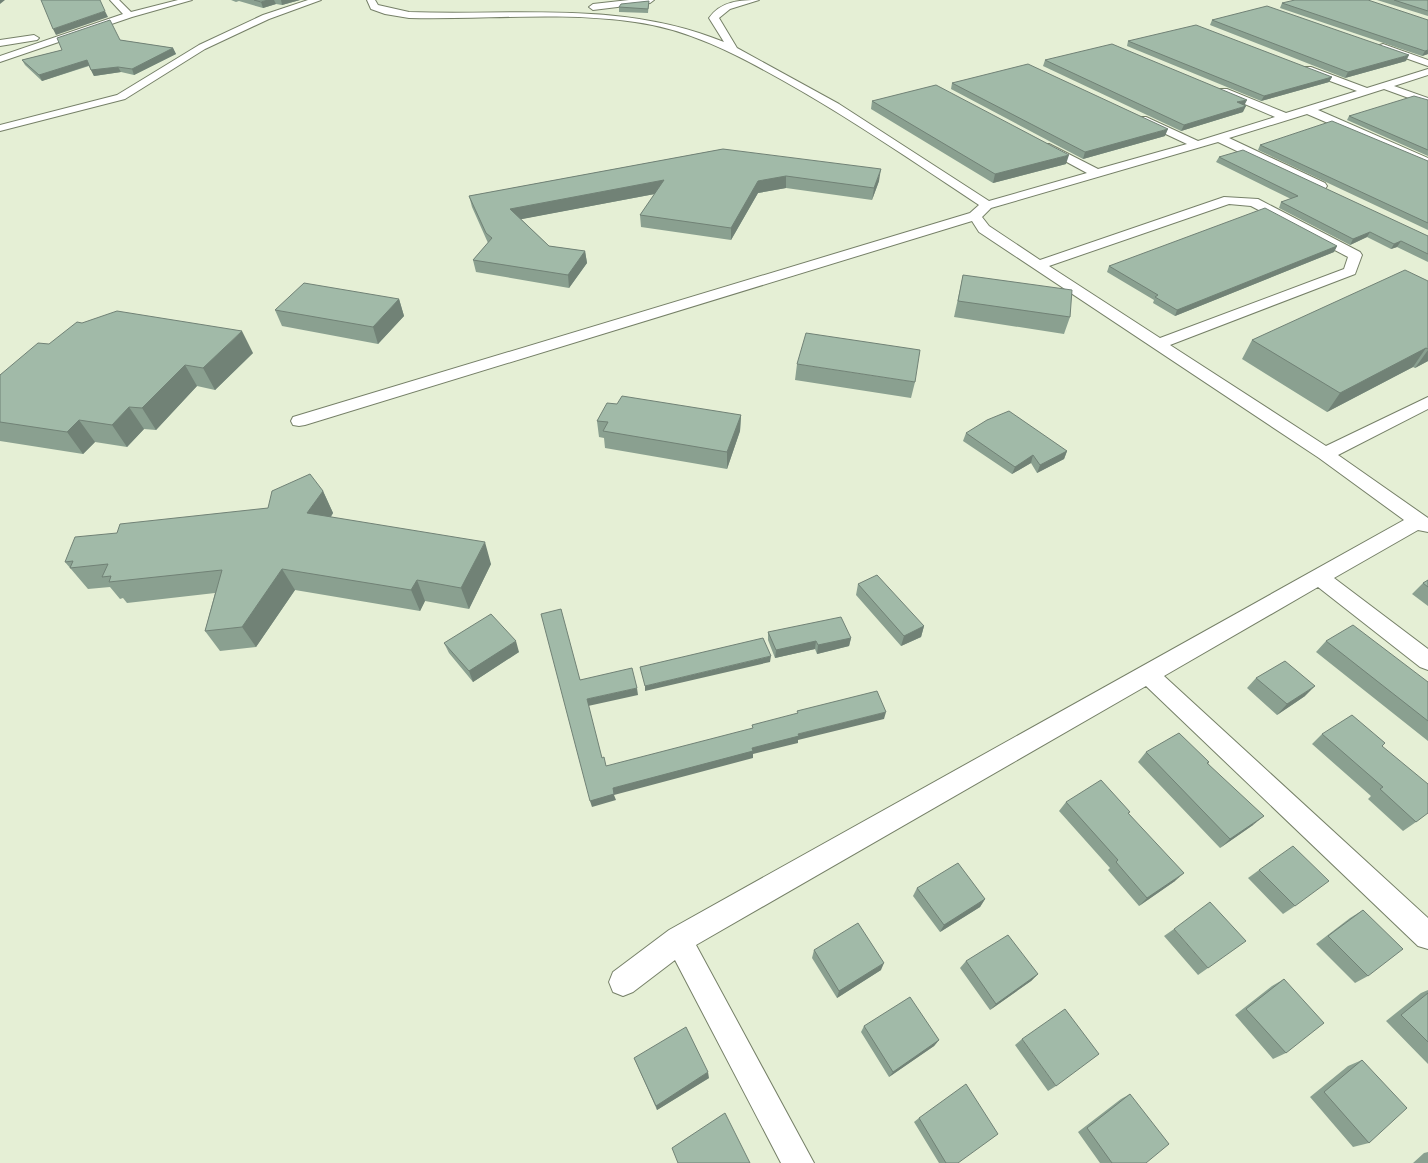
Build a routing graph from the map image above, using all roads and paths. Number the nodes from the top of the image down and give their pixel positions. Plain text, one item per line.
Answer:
1 (114, 0) edge
2 (188, 0) edge
3 (317, 0) edge
4 (371, 0) edge
5 (650, 0) edge
6 (756, 0) edge
7 (717, 1) edge
8 (564, 14) junction
9 (129, 15) junction
10 (78, 32) junction
11 (0, 43) edge
12 (1372, 44) edge
13 (732, 48) junction
14 (0, 59) edge
15 (1428, 63) edge
16 (1295, 64) edge
17 (1428, 72) edge
18 (1384, 86) junction
19 (1213, 87) edge
20 (1366, 91) junction
21 (1428, 102) edge
22 (1308, 110) junction
23 (1136, 116) edge
24 (1286, 117) junction
25 (0, 128) edge
26 (1219, 138) junction
27 (1037, 142) edge
28 (1197, 145) junction
29 (1428, 162) edge
30 (1096, 173) junction
31 (1332, 192) edge
32 (981, 210) junction
33 (1037, 265) junction
34 (1160, 344) junction
35 (1428, 402) edge
36 (299, 421) dead end
37 (1325, 454) junction
38 (1423, 524) edge
39 (1318, 577) junction
40 (1428, 661) edge
41 (1148, 674) junction
42 (1428, 936) edge
43 (679, 940) junction
44 (623, 982) dead end
45 (798, 1163) edge

1 - 9 street
2 - 9 street
3 - 25 street
4 - 8 street
5 - 8 street
6 - 7 street
6 - 13 street
8 - 13 street
9 - 10 street
10 - 11 street
10 - 14 street
12 - 15 street
13 - 32 street
16 - 20 street
17 - 18 street
18 - 20 street
18 - 21 street
19 - 24 street
20 - 22 street
22 - 24 street
22 - 29 street
23 - 28 street
24 - 26 street
26 - 28 street
26 - 31 street
27 - 30 street
28 - 30 street
30 - 32 street
32 - 33 street
32 - 36 street
33 - 34 street
33 - 34 street
34 - 37 street
35 - 37 street
37 - 38 street
38 - 39 street
39 - 40 street
39 - 41 street
41 - 42 street
41 - 43 street
43 - 44 street
43 - 45 street

